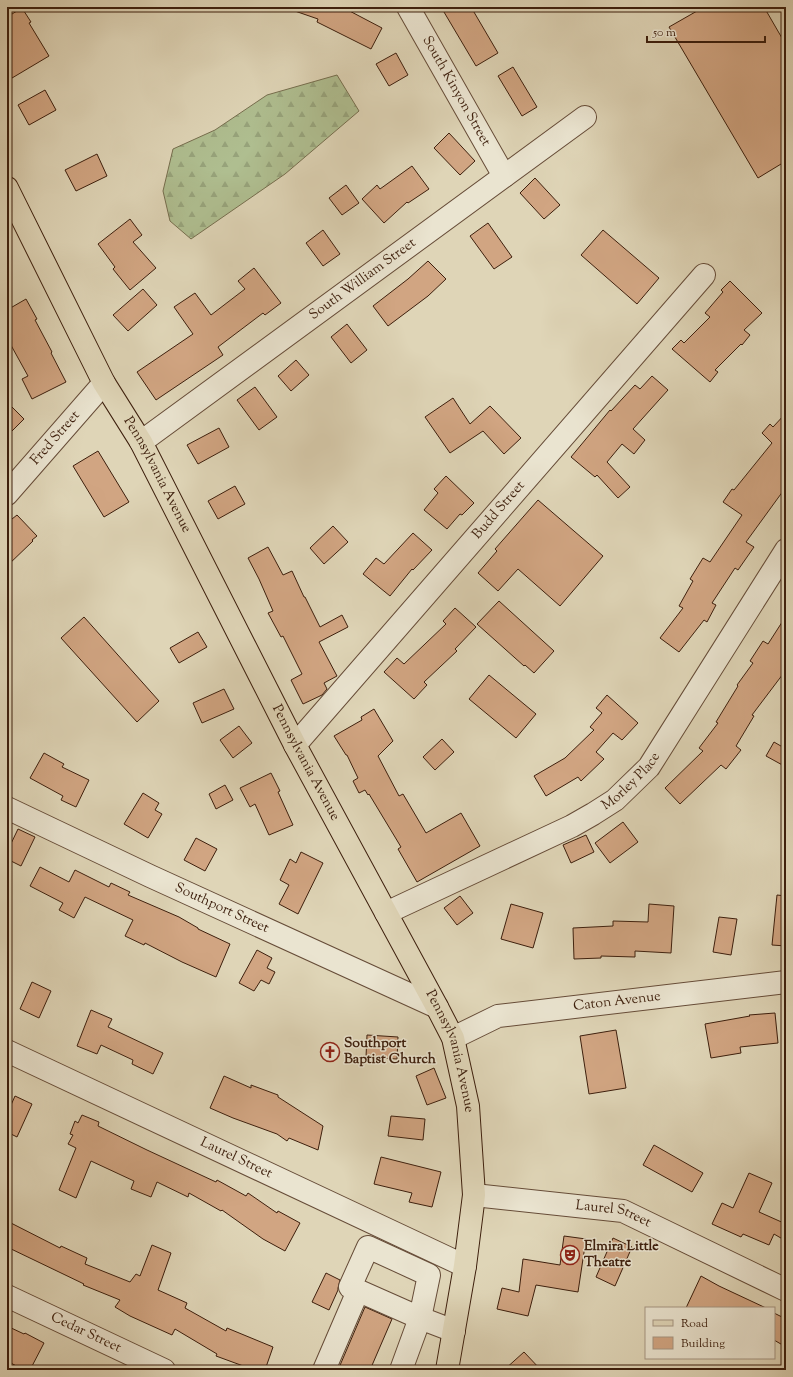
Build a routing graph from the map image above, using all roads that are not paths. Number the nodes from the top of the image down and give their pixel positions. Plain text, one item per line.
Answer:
1 (408, 7) edge
2 (585, 117) dead end
3 (504, 176) junction
4 (7, 188) edge
5 (704, 275) dead end
6 (104, 383) junction
7 (141, 442) junction
8 (7, 494) edge
9 (786, 550) edge
10 (295, 745) junction
11 (7, 808) edge
12 (386, 913) junction
13 (786, 982) edge
14 (437, 1007) junction
15 (453, 1038) junction
16 (7, 1051) edge
17 (474, 1195) junction
18 (465, 1266) junction
19 (786, 1290) edge
20 (358, 1291) junction
21 (7, 1296) edge
22 (420, 1318) junction
23 (454, 1331) junction
24 (164, 1370) edge
25 (324, 1370) edge
26 (401, 1370) edge
27 (447, 1370) edge

1 - 3 street, South Kinyon Street
2 - 3 street, South William Street
3 - 7 street, South William Street
4 - 6 main road, Pennsylvania Avenue
5 - 10 street, Budd Street
6 - 7 main road, Pennsylvania Avenue
6 - 8 street, Fred Street
7 - 10 main road, Pennsylvania Avenue
9 - 12 street, Morley Place
10 - 12 main road, Pennsylvania Avenue
11 - 14 street, Southport Street
12 - 14 main road, Pennsylvania Avenue
13 - 15 street, Caton Avenue
14 - 15 main road, Pennsylvania Avenue
15 - 17 main road, Pennsylvania Avenue
16 - 18 street, Laurel Street
17 - 18 main road, Pennsylvania Avenue
17 - 19 street, Laurel Street
18 - 23 main road, Pennsylvania Avenue
20 - 22 street
20 - 22 street
20 - 25 street
21 - 24 street, Cedar Street
22 - 23 street
22 - 26 street
23 - 27 main road, Pennsylvania Avenue

